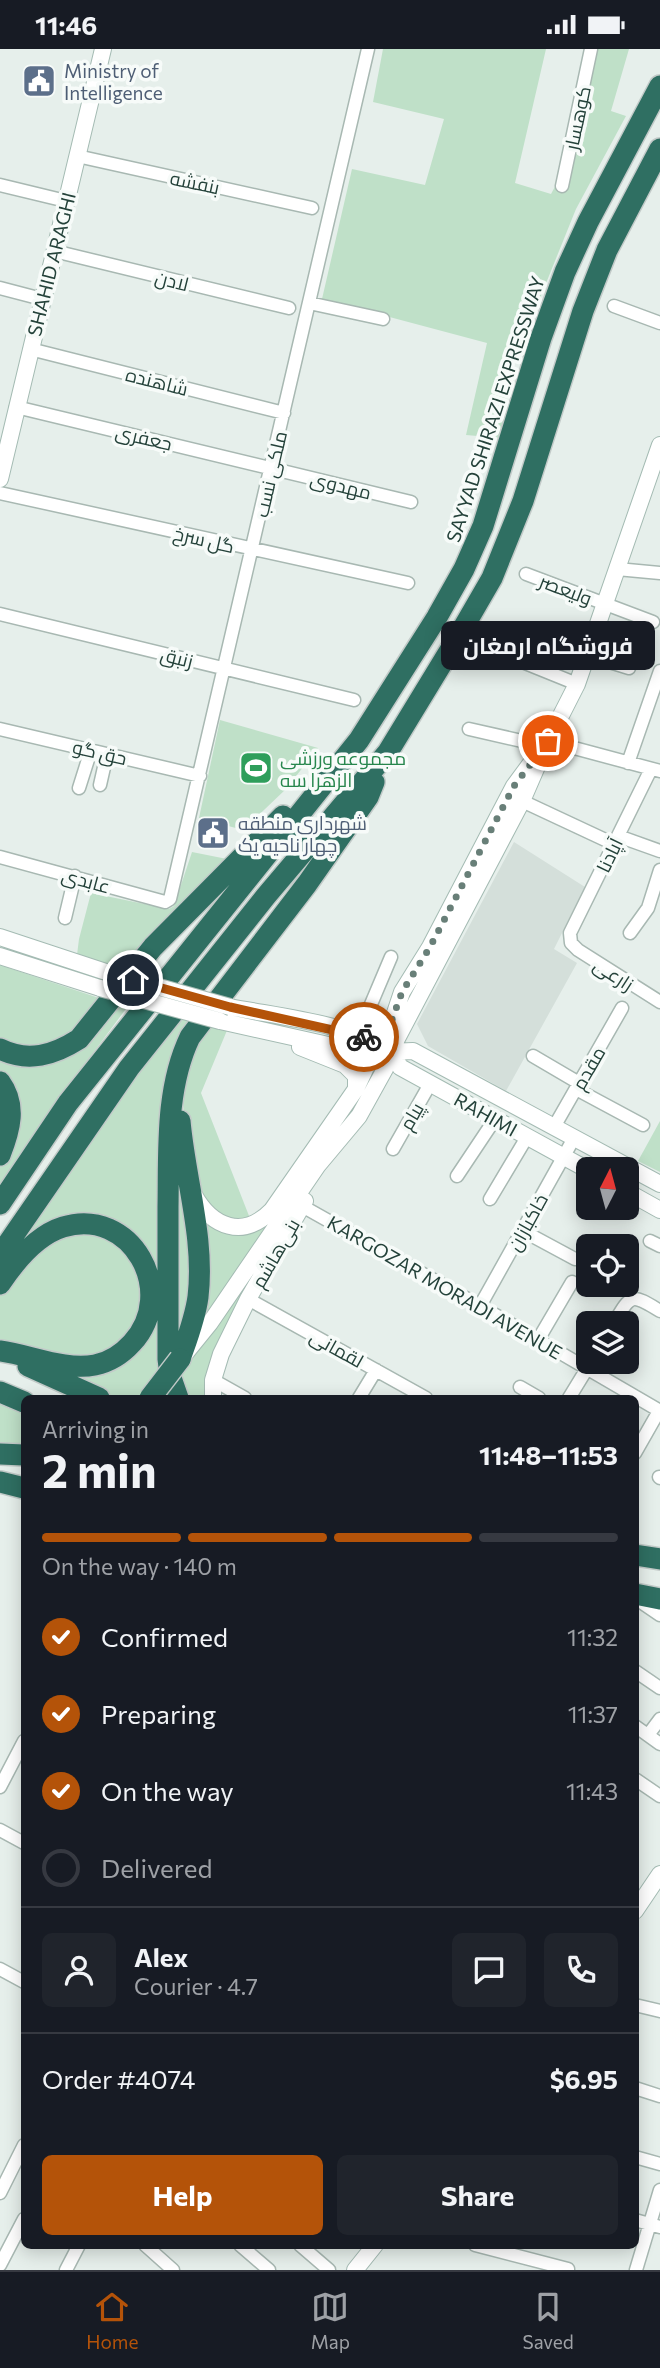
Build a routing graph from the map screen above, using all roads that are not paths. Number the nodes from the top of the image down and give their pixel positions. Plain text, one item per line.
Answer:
1 (103, 49) edge
2 (368, 49) edge
3 (591, 49) edge
4 (660, 86) edge
5 (660, 149) edge
6 (77, 156) junction
7 (0, 185) edge
8 (562, 186) dead end
9 (66, 201) junction
10 (312, 208) dead end
11 (54, 251) junction
12 (0, 288) edge
13 (42, 299) junction
14 (309, 303) junction
15 (614, 306) dead end
16 (289, 309) dead end
17 (383, 319) dead end
18 (660, 323) edge
19 (30, 349) junction
20 (16, 407) junction
21 (284, 413) junction
22 (660, 445) edge
23 (272, 467) junction
24 (0, 479) edge
25 (0, 493) edge
26 (411, 502) dead end
27 (253, 550) junction
28 (617, 569) junction
29 (660, 573) edge
30 (526, 574) dead end
31 (408, 583) dead end
32 (605, 603) junction
33 (0, 614) edge
34 (653, 622) dead end
35 (488, 648) dead end
36 (587, 655) junction
37 (629, 668) dead end
38 (225, 669) junction
39 (660, 671) edge
40 (577, 684) junction
41 (354, 701) dead end
42 (0, 729) edge
43 (469, 729) dead end
44 (359, 740) junction
45 (546, 744) junction
46 (91, 750) junction
47 (388, 753) junction
48 (107, 754) junction
49 (628, 763) junction
50 (656, 770) edge
51 (200, 776) junction
52 (100, 785) dead end
53 (79, 788) dead end
54 (522, 801) junction
55 (616, 840) junction
56 (660, 851) edge
57 (0, 857) edge
58 (660, 870) edge
59 (75, 876) junction
60 (170, 899) joint
61 (654, 909) edge
62 (65, 918) dead end
63 (630, 933) dead end
64 (0, 937) edge
65 (571, 943) joint
66 (0, 956) edge
67 (391, 957) dead end
68 (660, 1002) edge
69 (622, 1008) dead end
70 (259, 1030) junction
71 (358, 1035) junction
72 (0, 1049) edge
73 (391, 1051) junction
74 (533, 1056) dead end
75 (0, 1082) edge
76 (430, 1084) junction
77 (176, 1086) junction
78 (577, 1086) junction
79 (356, 1089) junction
80 (359, 1116) junction
81 (495, 1119) junction
82 (643, 1125) dead end
83 (554, 1127) junction
84 (527, 1137) junction
85 (574, 1138) junction
86 (393, 1149) dead end
87 (0, 1155) edge
88 (564, 1156) junction
89 (576, 1163) edge
90 (457, 1176) dead end
91 (660, 1184) edge
92 (190, 1188) junction
93 (639, 1198) edge
94 (490, 1199) dead end
95 (0, 1204) edge
96 (302, 1206) junction
97 (660, 1210) edge
98 (523, 1231) junction
99 (0, 1255) edge
100 (575, 1259) dead end
101 (572, 1282) dead end
102 (0, 1284) edge
103 (248, 1299) junction
104 (480, 1306) junction
105 (621, 1311) edge
106 (660, 1311) edge
107 (538, 1340) junction
108 (0, 1353) edge
109 (180, 1359) junction
110 (576, 1359) edge
111 (376, 1370) junction
112 (584, 1374) edge
113 (603, 1374) edge
114 (213, 1380) junction
115 (520, 1387) dead end
116 (0, 1392) edge
117 (92, 1395) edge
118 (152, 1395) edge
119 (177, 1395) edge
120 (213, 1395) edge
121 (240, 1395) edge
122 (361, 1395) edge
123 (421, 1395) edge
124 (534, 1395) edge
125 (571, 1395) edge
126 (635, 1395) edge
127 (639, 1397) edge
128 (21, 1401) edge
129 (660, 1411) edge
130 (639, 1446) edge
131 (0, 1454) edge
132 (21, 1455) edge
133 (0, 1482) edge
134 (21, 1487) edge
135 (639, 1556) edge
136 (660, 1559) edge
137 (639, 1596) edge
138 (639, 1599) edge
139 (660, 1599) edge
140 (660, 1615) edge
141 (639, 1674) edge
142 (660, 1688) edge
143 (660, 1719) edge
144 (639, 1729) edge
145 (648, 1735) junction
146 (660, 1744) edge
147 (21, 1747) edge
148 (639, 1782) edge
149 (0, 1787) edge
150 (660, 1795) edge
151 (0, 1830) edge
152 (21, 1841) edge
153 (660, 1874) edge
154 (639, 1905) edge
155 (0, 1969) edge
156 (21, 1980) edge
157 (639, 2006) edge
158 (660, 2011) edge
159 (639, 2089) edge
160 (660, 2096) edge
161 (21, 2151) edge
162 (639, 2158) edge
163 (660, 2164) edge
164 (660, 2190) edge
165 (0, 2193) edge
166 (21, 2224) edge
167 (655, 2226) edge
168 (77, 2249) edge
169 (149, 2249) edge
170 (244, 2249) edge
171 (305, 2249) edge
172 (372, 2249) edge
173 (490, 2249) edge
174 (0, 2265) edge
175 (568, 2269) edge
176 (66, 2270) edge
177 (173, 2270) edge
178 (268, 2270) edge
179 (329, 2270) edge
180 (355, 2270) edge
181 (636, 2270) edge

1 - 6 main road, SHAHID ARAGHI
2 - 14 street, ملکی نسب
3 - 8 street, کوهسار
4 - 44 highway, SAYYAD SHIRAZI EXPRESSWAY
5 - 47 highway
6 - 9 main road, SHAHID ARAGHI
6 - 10 street, بنفشه
7 - 9 street
9 - 11 main road, SHAHID ARAGHI
11 - 13 main road, SHAHID ARAGHI
11 - 16 street, لادن
12 - 13 street
13 - 19 main road, SHAHID ARAGHI
14 - 17 street
14 - 21 street, ملکی نسب
15 - 18 street
19 - 20 main road, SHAHID ARAGHI
19 - 21 street, شاهنده
20 - 23 street, جعفری
20 - 24 main road, SHAHID ARAGHI
21 - 23 street, ملکی نسب
22 - 28 main road
23 - 26 street, مهدوی
23 - 27 street, ملکی نسب
25 - 27 street, گل سرخ
27 - 31 street, گل سرخ
27 - 38 street, ملکی نسب
28 - 29 street
28 - 32 main road
30 - 32 street, ولیعصر
32 - 34 street, ولیعصر
32 - 36 main road
33 - 38 street, زنبق
35 - 40 street
36 - 37 street
36 - 40 main road
38 - 41 street, زنبق
38 - 51 street, ملکی نسب
39 - 49 street
40 - 45 main road
42 - 46 street, حق گو
43 - 45 street
44 - 72 highway
44 - 95 highway, SAYYAD SHIRAZI EXPRESSWAY
45 - 49 street
45 - 54 main road
45 - 73 main road
46 - 48 street, حق گو
46 - 53 street
47 - 77 highway
47 - 99 highway
48 - 51 street, حق گو
48 - 52 street
49 - 50 street
50 - 55 street, آپادنا
51 - 60 street, ملکی نسب
54 - 55 street
54 - 73 main road
55 - 56 street
55 - 65 street, آپادنا
57 - 59 street, عابدی
58 - 61 street
59 - 60 street, عابدی
59 - 62 street
61 - 63 street
64 - 71 main road, bridge
65 - 68 street, زارعی
66 - 70 main road, bridge
67 - 71 street
69 - 78 street, مقدم
70 - 73 main road
70 - 79 main road
71 - 73 main road
73 - 76 main road, RAHIMI
73 - 79 main road
73 - 80 main road
73 - 83 main road
74 - 78 street
75 - 87 highway
76 - 81 main road, RAHIMI
76 - 86 street, پیام
77 - 92 highway
77 - 119 highway
78 - 82 street
78 - 83 street, مقدم
79 - 92 main road
80 - 96 main road, بنی‌هاشم
80 - 109 main road
81 - 84 main road, RAHIMI
81 - 90 street
83 - 85 main road
84 - 88 main road, RAHIMI
84 - 94 street
85 - 88 street, خاکبازان
85 - 91 main road
88 - 89 main road, RAHIMI
88 - 98 street, خاکبازان
92 - 109 highway
93 - 97 main road
96 - 103 main road, بنی‌هاشم
96 - 104 street, KARGOZAR MORADI AVENUE
98 - 100 street
98 - 104 street, خاکبازان
101 - 107 street
102 - 108 highway
103 - 111 street, لقمانی
103 - 114 main road, بنی‌هاشم
104 - 107 street, KARGOZAR MORADI AVENUE
105 - 106 street
107 - 110 street, KARGOZAR MORADI AVENUE
108 - 117 highway
109 - 118 highway, bridge
111 - 122 street
111 - 123 street, لقمانی
112 - 125 street
113 - 126 street, KARGOZAR MORADI AVENUE
114 - 120 main road, بنی‌هاشم
114 - 121 street
115 - 124 street
116 - 128 highway
127 - 129 street, KARGOZAR MORADI AVENUE
129 - 130 street
131 - 132 highway
133 - 134 highway
135 - 136 highway
137 - 139 highway
138 - 140 street
141 - 142 street
143 - 145 street
144 - 145 street
145 - 146 street
147 - 149 street
148 - 150 street
151 - 152 street
153 - 154 main road
155 - 156 street
157 - 158 street
159 - 160 street
161 - 165 street
162 - 163 street
164 - 167 street
166 - 174 street
167 - 181 street
168 - 176 street
169 - 177 street
170 - 178 street
171 - 179 street
172 - 180 main road
173 - 175 street

